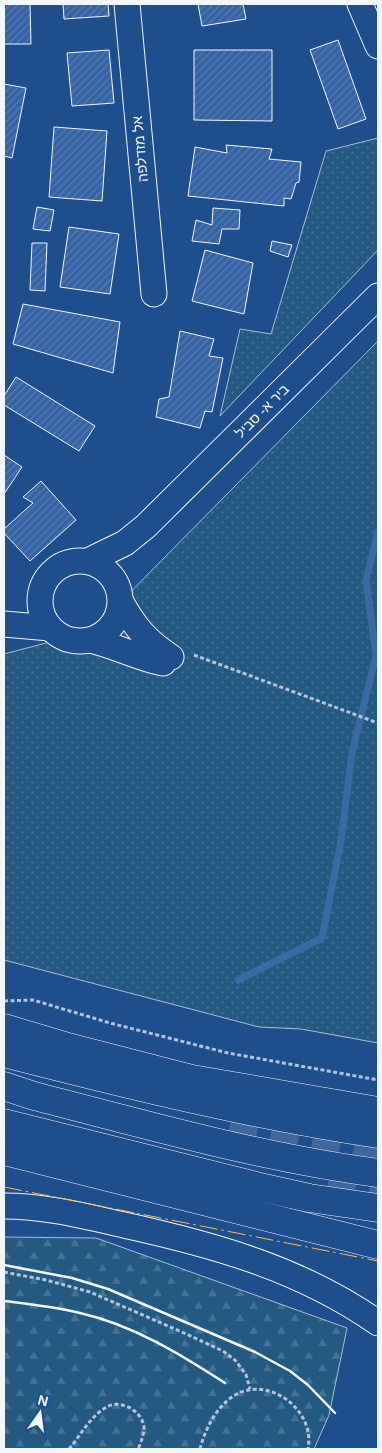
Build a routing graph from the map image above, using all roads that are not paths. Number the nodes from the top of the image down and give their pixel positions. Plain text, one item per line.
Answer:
1 (127, 4) edge
2 (360, 4) edge
3 (378, 46) edge
4 (154, 294) dead end
5 (378, 296) edge
6 (146, 526) junction
7 (88, 561) junction
8 (41, 592) junction
9 (119, 594) junction
10 (4, 615) edge
11 (4, 624) edge
12 (50, 628) junction
13 (91, 640) junction
14 (4, 1028) edge
15 (4, 1053) edge
16 (4, 1086) edge
17 (378, 1111) edge
18 (4, 1123) edge
19 (378, 1134) edge
20 (4, 1151) edge
21 (378, 1173) edge
22 (4, 1206) edge
23 (378, 1208) edge
24 (378, 1244) edge
25 (378, 1323) edge

1 - 4 street, אל מזדלפה
2 - 3 street
5 - 6 street, ביר א- סביל
6 - 7 street, ביר א- סביל
6 - 9 street, ביר א- סביל
7 - 8 street
7 - 9 street
8 - 10 street
8 - 12 street
9 - 13 street
9 - 13 street
11 - 12 street
12 - 13 street
14 - 17 main road
15 - 19 main road
16 - 21 main road
18 - 23 main road
20 - 24 main road
22 - 25 street

